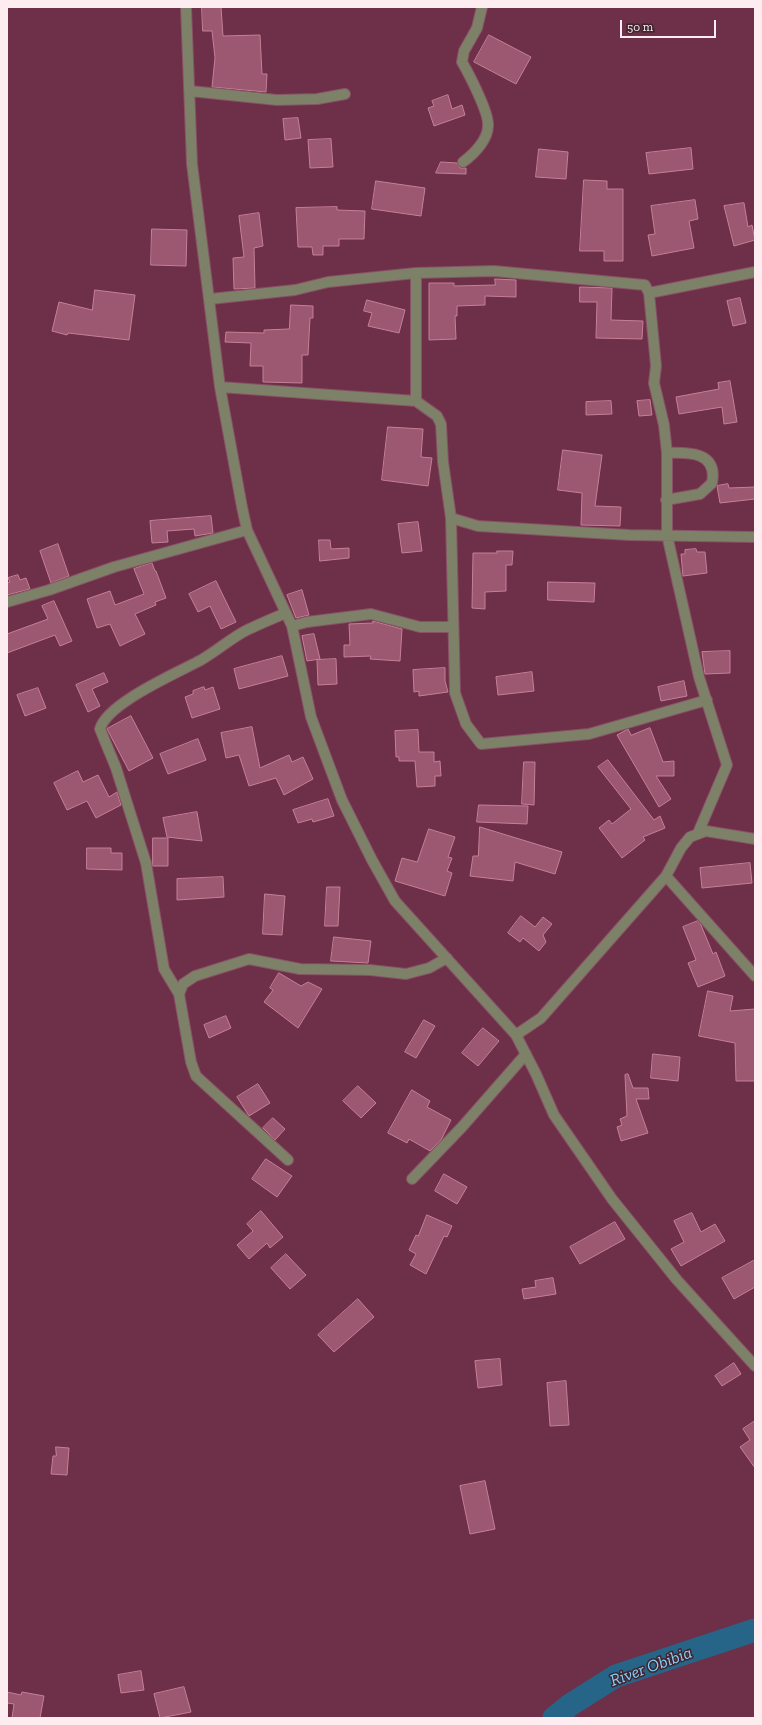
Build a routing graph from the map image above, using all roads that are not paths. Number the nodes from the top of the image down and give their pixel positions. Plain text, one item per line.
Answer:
1 (186, 7) edge
2 (482, 7) edge
3 (190, 91) junction
4 (345, 94) dead end
5 (463, 162) dead end
6 (755, 272) edge
7 (416, 273) junction
8 (649, 293) junction
9 (210, 299) junction
10 (220, 387) junction
11 (416, 402) junction
12 (667, 453) junction
13 (666, 500) junction
14 (451, 518) junction
15 (247, 530) junction
16 (666, 535) junction
17 (755, 537) edge
18 (7, 602) edge
19 (286, 613) junction
20 (292, 626) junction
21 (453, 627) junction
22 (707, 700) junction
23 (698, 833) junction
24 (755, 839) edge
25 (666, 876) junction
26 (448, 958) junction
27 (755, 976) edge
28 (179, 994) junction
29 (516, 1035) junction
30 (526, 1054) junction
31 (288, 1160) dead end
32 (412, 1179) dead end
33 (755, 1366) edge

1 - 3 street
2 - 5 street
3 - 4 street
3 - 9 street
6 - 8 street
7 - 8 street
7 - 9 street
7 - 11 street
8 - 12 street
9 - 10 street
10 - 11 street
10 - 15 street
11 - 14 street
12 - 13 street
12 - 13 street
13 - 16 street
14 - 16 street
14 - 21 street
15 - 18 street
15 - 19 street
16 - 17 street
16 - 22 street
19 - 20 street
19 - 28 street
20 - 21 street
20 - 26 street
21 - 22 street
22 - 23 street
23 - 24 street
23 - 25 street
25 - 27 street
25 - 29 street
26 - 28 street
26 - 29 street
28 - 31 street
29 - 30 street
30 - 32 street
30 - 33 street

